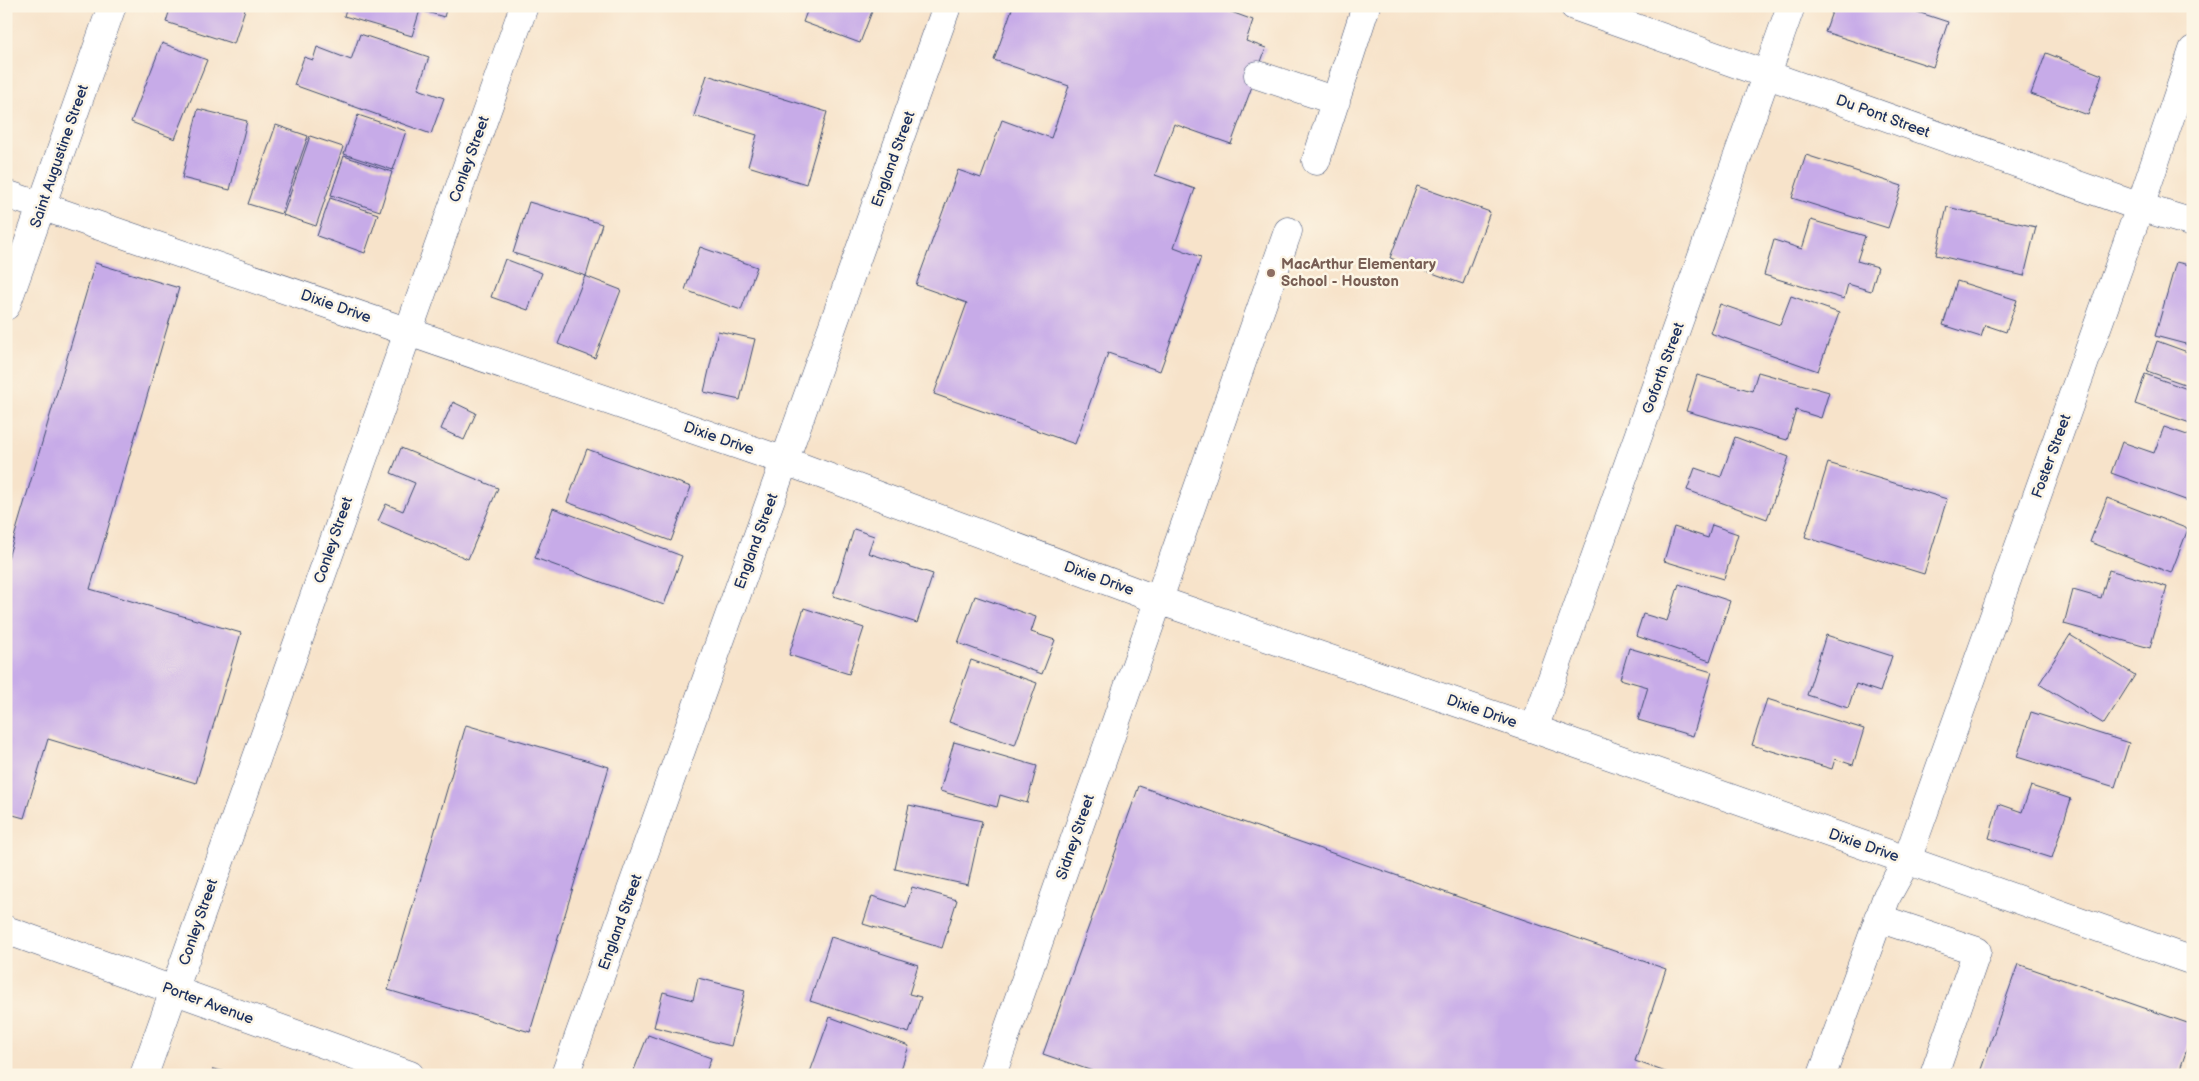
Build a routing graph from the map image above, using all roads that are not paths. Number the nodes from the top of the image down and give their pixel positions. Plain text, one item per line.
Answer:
1 (112, 6) edge
2 (524, 6) edge
3 (947, 6) edge
4 (1366, 6) edge
5 (1574, 6) edge
6 (1791, 6) edge
7 (2193, 50) edge
8 (1258, 75) dead end
9 (1768, 75) junction
10 (1336, 101) junction
11 (1316, 161) dead end
12 (6, 194) edge
13 (42, 206) junction
14 (2140, 207) junction
15 (2193, 223) edge
16 (1288, 231) dead end
17 (6, 306) edge
18 (407, 331) junction
19 (785, 461) junction
20 (1158, 600) junction
21 (1534, 729) junction
22 (1907, 860) junction
23 (1878, 918) junction
24 (6, 930) edge
25 (2193, 960) edge
26 (174, 991) junction
27 (144, 1075) edge
28 (410, 1075) edge
29 (565, 1075) edge
30 (992, 1075) edge
31 (1822, 1075) edge
32 (1934, 1075) edge

1 - 13 street, Saint Augustine Street
2 - 18 street, Conley Street
3 - 19 street, England Street
4 - 10 street
5 - 9 street, Du Pont Street
6 - 9 street, Goforth Street
7 - 14 street, Foster Street
8 - 10 street
9 - 14 street, Du Pont Street
9 - 21 street, Goforth Street
10 - 11 street
12 - 13 street, Dixie Drive
13 - 17 street, Saint Augustine Street
13 - 18 street, Dixie Drive
14 - 15 street, Du Pont Street
14 - 22 street, Foster Street
16 - 20 street, Sidney Street
18 - 19 street, Dixie Drive
18 - 26 street, Conley Street
19 - 20 street, Dixie Drive
19 - 29 street, England Street
20 - 21 street, Dixie Drive
20 - 30 street, Sidney Street
21 - 22 street, Dixie Drive
22 - 23 street, Foster Street
22 - 25 street, Dixie Drive
23 - 31 street, Foster Street
23 - 32 street
24 - 26 street, Porter Avenue
26 - 27 street, Conley Street
26 - 28 street, Porter Avenue

